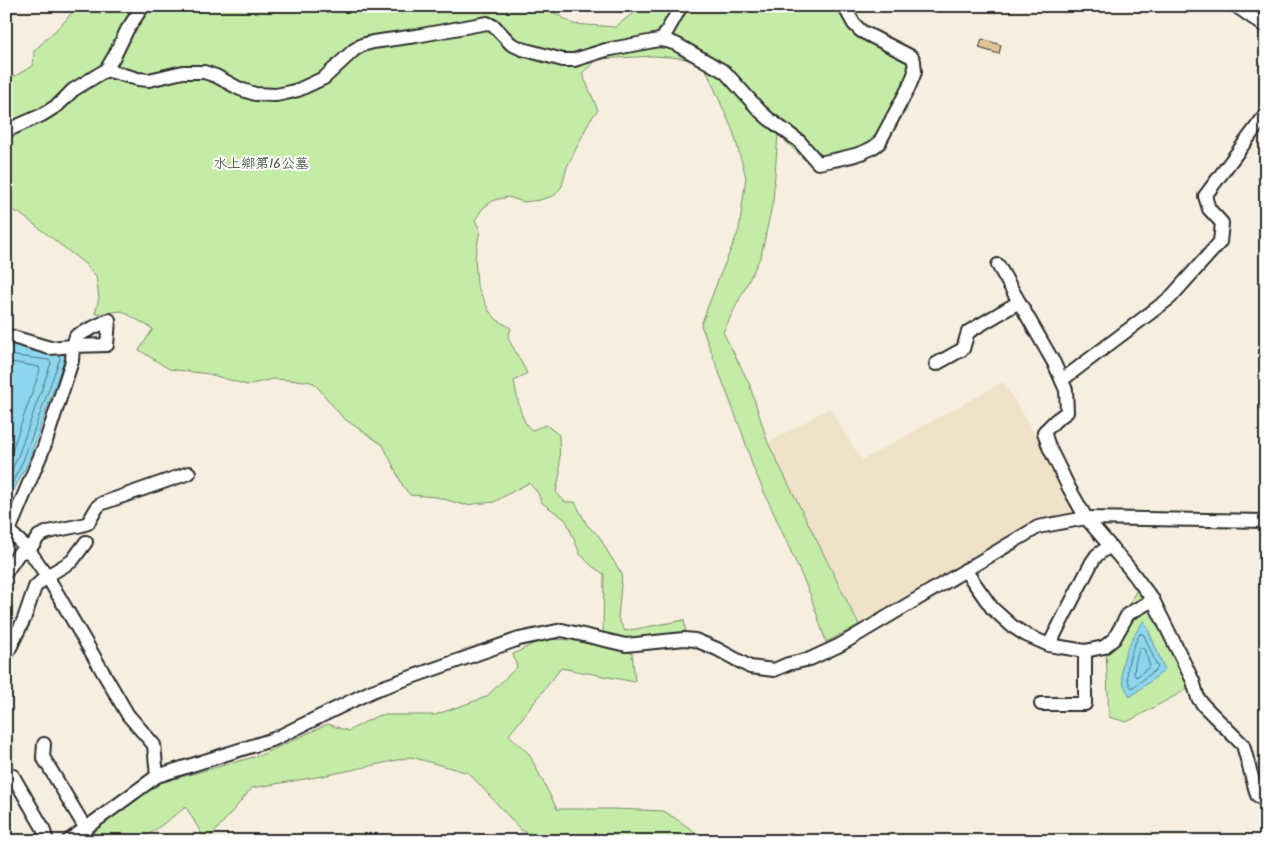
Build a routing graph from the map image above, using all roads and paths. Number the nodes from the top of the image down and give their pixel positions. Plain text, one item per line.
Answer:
1 (143, 6) edge
2 (681, 6) edge
3 (844, 6) edge
4 (1236, 6) edge
5 (1266, 27) edge
6 (662, 40) junction
7 (106, 70) junction
8 (1266, 114) edge
9 (6, 131) edge
10 (998, 265) dead end
11 (1018, 302) junction
12 (6, 336) edge
13 (936, 364) dead end
14 (1062, 380) junction
15 (189, 473) dead end
16 (1086, 518) junction
17 (1266, 520) edge
18 (86, 542) dead end
19 (1110, 546) junction
20 (30, 550) junction
21 (965, 570) junction
22 (6, 572) edge
23 (48, 576) junction
24 (1153, 600) junction
25 (1050, 645) junction
26 (1085, 651) junction
27 (6, 656) edge
28 (1041, 704) dead end
29 (44, 744) dead end
30 (6, 773) edge
31 (157, 776) junction
32 (1266, 802) edge
33 (86, 829) junction
34 (47, 841) edge
35 (68, 841) edge

1 - 7 street
2 - 6 street
3 - 6 street
4 - 5 street
6 - 7 street
7 - 9 street
8 - 14 street
10 - 11 street
11 - 13 street
11 - 14 street
12 - 20 street
14 - 16 street
15 - 20 street
16 - 17 street
16 - 19 street
16 - 21 street
18 - 23 street
19 - 24 street
19 - 25 street
20 - 22 street
20 - 23 street
21 - 25 street
21 - 31 street
23 - 27 street
23 - 31 street
24 - 26 street
24 - 32 street
25 - 26 street
26 - 28 street
29 - 33 street
30 - 34 street
31 - 33 street
33 - 35 street

